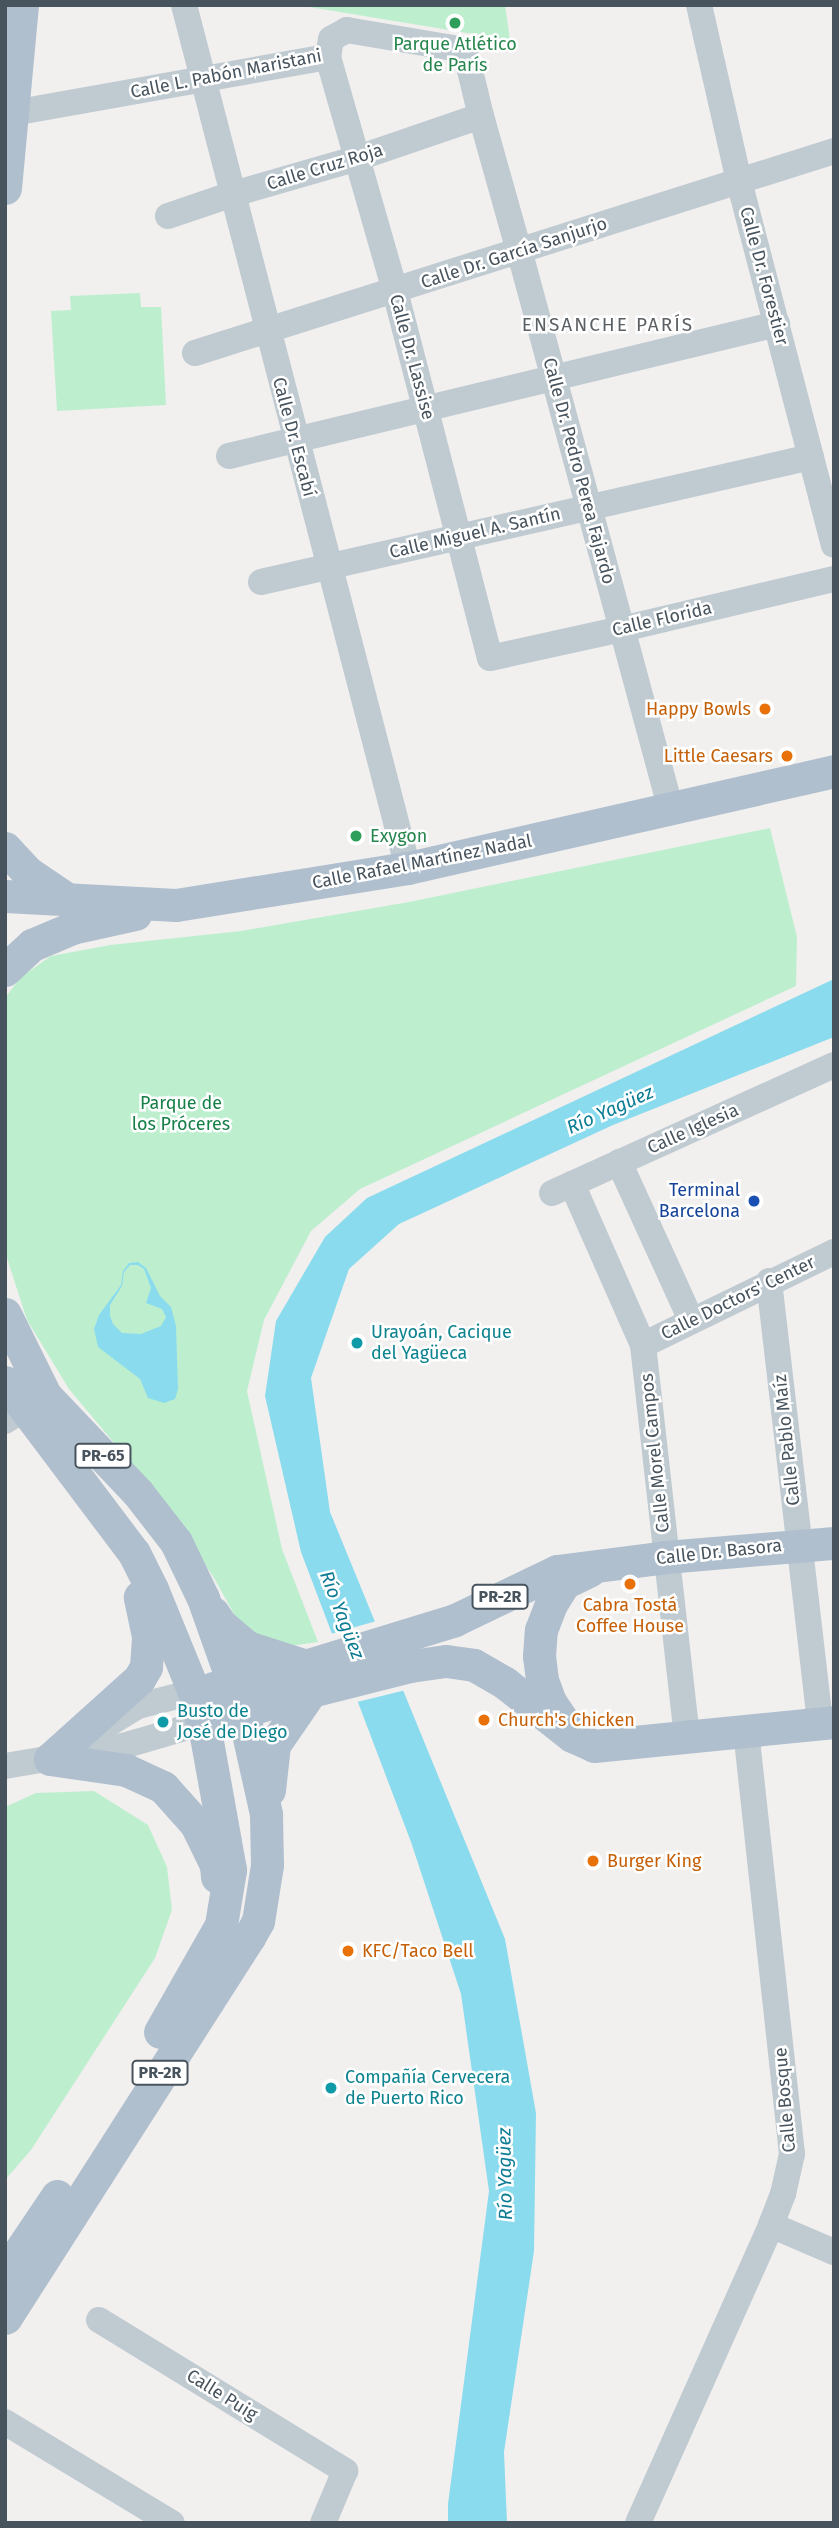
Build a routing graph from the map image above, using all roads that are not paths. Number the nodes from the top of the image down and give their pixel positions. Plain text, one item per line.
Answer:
1 (22, 5) edge
2 (184, 5) edge
3 (699, 5) edge
4 (465, 50) joint
5 (328, 57) junction
6 (201, 79) junction
7 (13, 113) junction
8 (481, 116) junction
9 (834, 150) edge
10 (358, 158) junction
11 (739, 181) junction
12 (5, 188) edge
13 (230, 195) junction
14 (168, 216) dead end
15 (519, 251) junction
16 (395, 291) junction
17 (777, 324) junction
18 (265, 328) junction
19 (195, 353) dead end
20 (554, 380) junction
21 (426, 410) junction
22 (295, 440) junction
23 (229, 456) dead end
24 (811, 457) junction
25 (589, 507) junction
26 (460, 538) junction
27 (834, 545) edge
28 (329, 566) junction
29 (834, 579) edge
30 (261, 582) dead end
31 (622, 629) junction
32 (489, 658) joint
33 (834, 771) edge
34 (671, 810) junction
35 (5, 848) edge
36 (408, 868) junction
37 (5, 896) edge
38 (67, 899) junction
39 (176, 905) junction
40 (5, 970) edge
41 (834, 1065) edge
42 (619, 1162) junction
43 (562, 1188) joint
44 (834, 1252) edge
45 (769, 1281) junction
46 (5, 1314) edge
47 (691, 1320) junction
48 (643, 1345) junction
49 (20, 1402) edge
50 (834, 1543) edge
51 (799, 1544) junction
52 (134, 1553) junction
53 (666, 1557) junction
54 (604, 1564) junction
55 (202, 1598) junction
56 (404, 1652) junction
57 (308, 1678) junction
58 (238, 1698) junction
59 (198, 1707) junction
60 (827, 1723) edge
61 (746, 1731) junction
62 (572, 1736) junction
63 (687, 1737) junction
64 (50, 1759) junction
65 (5, 1766) edge
66 (266, 1814) junction
67 (221, 1925) junction
68 (771, 2225) junction
69 (834, 2252) edge
70 (5, 2273) edge
71 (5, 2318) edge
72 (99, 2320) dead end
73 (5, 2422) edge
74 (172, 2523) edge
75 (323, 2523) edge
76 (638, 2523) edge

1 - 7 main road
2 - 6 street, Calle Dr. Escabí
3 - 11 street, Calle Dr. Forestier
4 - 5 street, Calle L. Pabón Maristani
4 - 8 street, Calle Dr. Pedro Perea Fajardo
5 - 6 street, Calle L. Pabón Maristani
5 - 10 street, Calle Dr. Lassise
6 - 7 street, Calle L. Pabón Maristani
6 - 13 street, Calle Dr. Escabí
7 - 12 main road
8 - 10 street, Calle Cruz Roja
8 - 15 street, Calle Dr. Pedro Perea Fajardo
9 - 11 street, Calle Dr. García Sanjurjo
10 - 13 street, Calle Cruz Roja
10 - 16 street, Calle Dr. Lassise
11 - 15 street, Calle Dr. García Sanjurjo
11 - 17 street, Calle Dr. Forestier
13 - 14 street, Calle Cruz Roja
13 - 18 street, Calle Dr. Escabí
15 - 16 street, Calle Dr. García Sanjurjo
15 - 20 street, Calle Dr. Pedro Perea Fajardo
16 - 18 street, Calle Dr. García Sanjurjo
16 - 21 street, Calle Dr. Lassise
17 - 20 street
17 - 24 street, Calle Dr. Forestier
18 - 19 street, Calle Dr. García Sanjurjo
18 - 22 street, Calle Dr. Escabí
20 - 21 street
20 - 25 street, Calle Dr. Pedro Perea Fajardo
21 - 22 street
21 - 26 street, Calle Dr. Lassise
22 - 23 street
22 - 28 street, Calle Dr. Escabí
24 - 25 street, Calle Miguel A. Santín
24 - 27 street, Calle Dr. Forestier
25 - 26 street, Calle Miguel A. Santín
25 - 31 street, Calle Dr. Pedro Perea Fajardo
26 - 28 street, Calle Miguel A. Santín
26 - 32 street, Calle Dr. Lassise
28 - 30 street, Calle Miguel A. Santín
28 - 36 street, Calle Dr. Escabí
29 - 31 street, Calle Florida
31 - 32 street, Calle Florida
31 - 34 street, Calle Dr. Pedro Perea Fajardo
33 - 34 main road, Calle Rafael Martínez Nadal
34 - 36 main road, Calle Rafael Martínez Nadal
35 - 38 main road
36 - 39 main road, Calle Rafael Martínez Nadal
37 - 38 main road, Calle Rafael Martínez Nadal
38 - 39 main road, Calle Rafael Martínez Nadal
39 - 40 main road
41 - 42 street, Calle Iglesia
42 - 43 street, Calle Iglesia
42 - 47 street
43 - 48 street, Calle Morel Campos
44 - 45 street, Calle Doctors' Center
45 - 47 street, Calle Doctors' Center
45 - 51 street, Calle Pablo Maíz
46 - 49 main road, PR-65
47 - 48 street, Calle Doctors' Center
48 - 53 street, Calle Morel Campos
49 - 52 main road, PR-65
49 - 55 main road, PR-65
50 - 51 main road, Calle Dr. Basora / PR-2R
51 - 53 main road, Calle Dr. Basora / PR-2R
51 - 60 street, Calle Pablo Maíz
52 - 59 main road, PR-65
52 - 64 main road
53 - 54 main road, Calle Dr. Basora / PR-2R
53 - 63 street, Calle Morel Campos
54 - 56 main road, PR-2R
54 - 62 main road
55 - 57 main road
55 - 58 main road, PR-65
56 - 57 main road, PR-2R
56 - 62 main road, PR-2R
57 - 58 main road, PR-2R
57 - 66 main road
58 - 59 main road, PR-2R
58 - 66 main road, PR-2R
59 - 64 street
59 - 67 main road, PR-2R
60 - 61 main road, PR-2R
61 - 63 main road, PR-2R
61 - 68 street, Calle Bosque
62 - 63 main road, PR-2R
64 - 65 street
64 - 67 main road
66 - 71 main road, PR-2R
67 - 70 main road, PR-2R
68 - 69 street
68 - 76 street, Calle Bosque
72 - 75 street, Calle Puig
73 - 74 street

